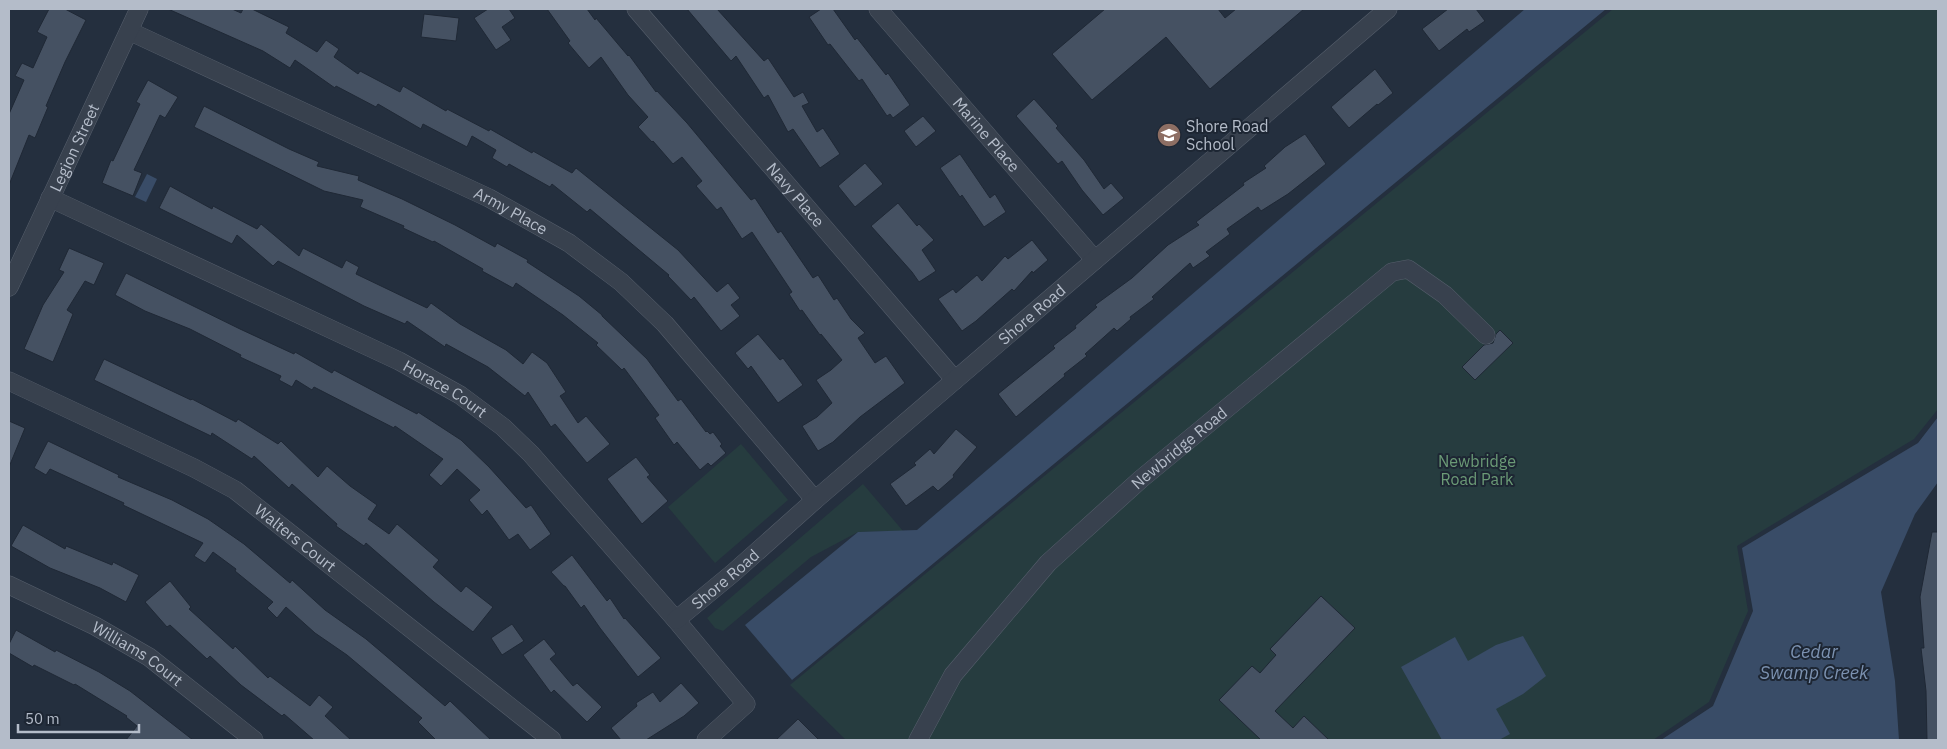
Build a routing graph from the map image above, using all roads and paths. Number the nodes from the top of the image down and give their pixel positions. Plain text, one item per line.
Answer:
1 (139, 9) edge
2 (636, 9) edge
3 (878, 9) edge
4 (1388, 9) edge
5 (129, 30) junction
6 (50, 198) junction
7 (1095, 260) junction
8 (9, 286) edge
9 (1486, 334) dead end
10 (955, 380) junction
11 (9, 382) edge
12 (815, 500) junction
13 (9, 585) edge
14 (676, 620) junction
15 (254, 740) edge
16 (552, 740) edge
17 (706, 740) edge
18 (918, 740) edge

1 - 5 street, Legion Street
2 - 10 street, Navy Place
3 - 7 street, Marine Place
4 - 7 street, Shore Road
5 - 6 street, Legion Street
5 - 12 street, Army Place
6 - 8 street, Legion Street
6 - 14 street, Horace Court
7 - 10 street, Shore Road
9 - 18 street, Newbridge Road
10 - 12 street, Shore Road
11 - 16 street, Walters Court
12 - 14 street, Shore Road
13 - 15 street, Williams Court
14 - 17 street, Horace Court

